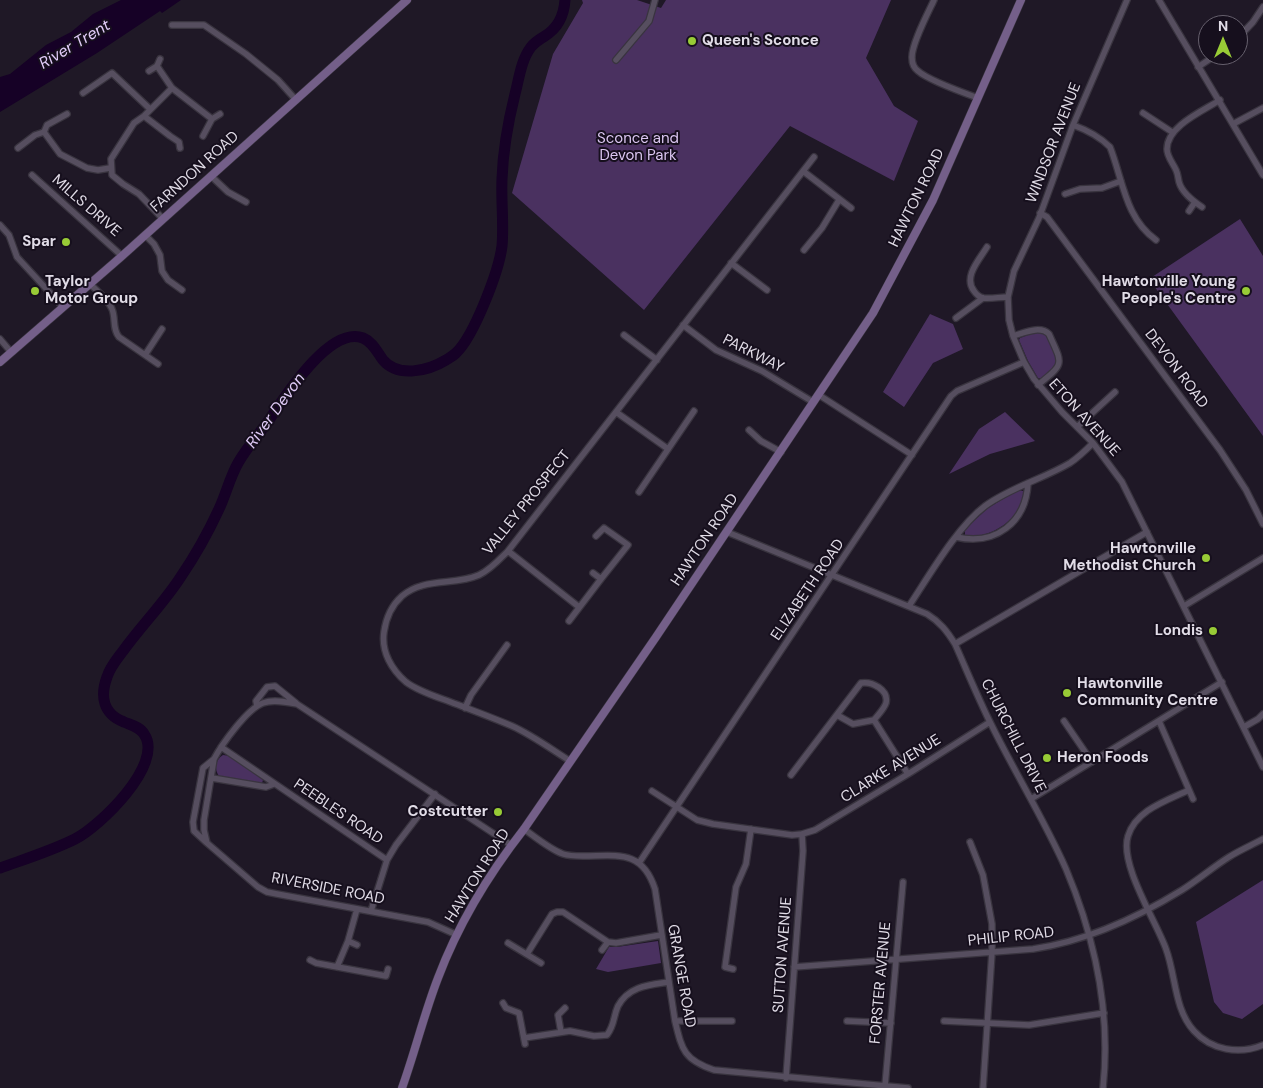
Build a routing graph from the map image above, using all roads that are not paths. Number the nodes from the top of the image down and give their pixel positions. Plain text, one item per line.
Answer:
1 (407, 0) edge
2 (655, 0) edge
3 (934, 0) edge
4 (1021, 0) edge
5 (1127, 0) edge
6 (1159, 0) edge
7 (1263, 7) edge
8 (172, 25) dead end
9 (1248, 27) edge
10 (160, 59) dead end
11 (616, 60) dead end
12 (1201, 65) edge
13 (157, 66) junction
14 (1198, 67) junction
15 (149, 71) dead end
16 (172, 88) junction
17 (84, 93) dead end
18 (978, 98) junction
19 (296, 100) junction
20 (1220, 100) junction
21 (1263, 108) edge
22 (150, 109) junction
23 (1143, 113) dead end
24 (67, 114) dead end
25 (220, 114) dead end
26 (144, 116) junction
27 (212, 119) junction
28 (1233, 124) junction
29 (1073, 125) junction
30 (44, 132) junction
31 (1172, 132) junction
32 (203, 136) dead end
33 (181, 142) dead end
34 (18, 148) dead end
35 (814, 157) dead end
36 (110, 168) junction
37 (803, 171) junction
38 (1263, 175) edge
39 (32, 176) dead end
40 (211, 176) junction
41 (1121, 181) junction
42 (1065, 194) dead end
43 (839, 200) junction
44 (246, 202) dead end
45 (1195, 202) junction
46 (1202, 207) dead end
47 (851, 208) dead end
48 (1189, 211) dead end
49 (1040, 214) junction
50 (163, 219) junction
51 (0, 225) edge
52 (145, 235) junction
53 (1156, 240) dead end
54 (987, 247) dead end
55 (804, 250) dead end
56 (122, 256) junction
57 (731, 263) junction
58 (90, 284) junction
59 (182, 290) dead end
60 (767, 290) dead end
61 (1008, 297) junction
62 (983, 298) junction
63 (63, 307) junction
64 (956, 318) dead end
65 (683, 326) junction
66 (162, 329) dead end
67 (624, 335) dead end
68 (1013, 336) junction
69 (0, 339) edge
70 (12, 352) junction
71 (145, 355) junction
72 (656, 360) junction
73 (0, 362) edge
74 (1024, 362) junction
75 (158, 364) dead end
76 (1038, 385) junction
77 (1115, 392) dead end
78 (819, 395) junction
79 (814, 402) junction
80 (694, 411) dead end
81 (616, 412) junction
82 (1077, 427) junction
83 (749, 430) dead end
84 (1093, 443) junction
85 (668, 449) junction
86 (781, 452) junction
87 (912, 455) junction
88 (1028, 483) junction
89 (639, 492) dead end
90 (1263, 524) edge
91 (727, 532) junction
92 (1147, 532) junction
93 (596, 536) dead end
94 (956, 537) junction
95 (508, 552) junction
96 (1263, 558) edge
97 (593, 573) dead end
98 (833, 575) junction
99 (602, 579) junction
100 (909, 606) junction
101 (1184, 606) junction
102 (579, 607) junction
103 (569, 622) dead end
104 (955, 644) junction
105 (507, 645) dead end
106 (1222, 682) junction
107 (297, 704) junction
108 (257, 706) junction
109 (465, 708) junction
110 (1263, 714) edge
111 (837, 715) junction
112 (874, 720) junction
113 (1064, 720) dead end
114 (1159, 721) junction
115 (990, 722) junction
116 (1244, 727) junction
117 (221, 748) junction
118 (214, 759) junction
119 (570, 761) junction
120 (1092, 762) junction
121 (1263, 767) edge
122 (908, 774) junction
123 (791, 775) dead end
124 (212, 778) junction
125 (274, 784) junction
126 (1189, 790) junction
127 (652, 791) dead end
128 (435, 794) junction
129 (1031, 799) junction
130 (1193, 799) dead end
131 (677, 808) junction
132 (751, 829) junction
133 (524, 830) junction
134 (802, 834) junction
135 (1263, 839) edge
136 (970, 842) dead end
137 (207, 843) junction
138 (512, 845) junction
139 (387, 860) junction
140 (639, 863) junction
141 (902, 882) dead end
142 (357, 909) junction
143 (1149, 910) junction
144 (371, 911) junction
145 (457, 934) junction
146 (661, 935) junction
147 (1090, 936) junction
148 (348, 941) junction
149 (608, 942) junction
150 (508, 944) dead end
151 (357, 945) dead end
152 (602, 950) dead end
153 (992, 952) junction
154 (318, 954) dead end
155 (527, 954) junction
156 (310, 960) dead end
157 (896, 960) junction
158 (316, 963) junction
159 (541, 963) dead end
160 (718, 966) dead end
161 (337, 967) junction
162 (725, 967) junction
163 (794, 967) junction
164 (388, 969) dead end
165 (733, 969) dead end
166 (670, 982) junction
167 (504, 1008) dead end
168 (556, 1008) dead end
169 (565, 1008) dead end
170 (1104, 1013) junction
171 (558, 1015) junction
172 (850, 1019) dead end
173 (675, 1021) junction
174 (732, 1021) dead end
175 (944, 1021) dead end
176 (891, 1024) junction
177 (987, 1024) junction
178 (561, 1032) junction
179 (524, 1038) junction
180 (525, 1044) dead end
181 (1263, 1044) edge
182 (786, 1078) junction
183 (885, 1086) junction
184 (402, 1088) edge
185 (908, 1088) edge
186 (983, 1088) edge
187 (1103, 1088) edge

1 - 19 street, FARNDON ROAD
2 - 11 street
3 - 18 street
4 - 18 street, HAWTON ROAD
5 - 29 street, WINDSOR AVENUE
6 - 14 street
7 - 9 street
8 - 19 street
10 - 13 street
12 - 14 street
13 - 15 street
13 - 16 street
14 - 20 street
16 - 22 street
16 - 27 street
17 - 22 street
18 - 78 street, HAWTON ROAD
19 - 40 street, FARNDON ROAD
20 - 28 street
20 - 31 street
21 - 28 street
22 - 26 street
23 - 31 street
24 - 30 street
25 - 27 street
26 - 33 street
26 - 36 street
27 - 32 street
28 - 38 street
29 - 41 street
29 - 49 street, WINDSOR AVENUE
30 - 34 street
30 - 36 street
31 - 45 street
35 - 37 street, VALLEY PROSPECT
36 - 50 street
37 - 43 street
37 - 57 street, VALLEY PROSPECT
39 - 56 street, MILLS DRIVE
40 - 44 street
40 - 50 street, FARNDON ROAD
41 - 42 street
41 - 53 street
43 - 47 street
43 - 55 street
45 - 46 street
45 - 48 street
49 - 61 street, WINDSOR AVENUE
49 - 90 street, DEVON ROAD
50 - 52 street, FARNDON ROAD
51 - 63 street
52 - 56 street, FARNDON ROAD
52 - 59 street
54 - 62 street
56 - 58 street, FARNDON ROAD
57 - 60 street
57 - 65 street, VALLEY PROSPECT
58 - 63 street, FARNDON ROAD
58 - 71 street
61 - 62 street
61 - 68 street, ETON AVENUE
62 - 64 street
63 - 70 street, FARNDON ROAD
65 - 72 street, VALLEY PROSPECT
65 - 79 street, PARKWAY
66 - 71 street
67 - 72 street
68 - 74 street, ETON AVENUE
68 - 76 street
69 - 70 street
70 - 73 street, FARNDON ROAD
71 - 75 street
72 - 81 street, VALLEY PROSPECT
74 - 76 street, ETON AVENUE
74 - 87 street, ELIZABETH ROAD
76 - 82 street, ETON AVENUE
77 - 82 street
78 - 79 street, HAWTON ROAD
78 - 87 street
79 - 86 street, HAWTON ROAD
80 - 85 street
81 - 85 street
81 - 95 street, VALLEY PROSPECT
82 - 84 street, ETON AVENUE
83 - 86 street
84 - 88 street
84 - 92 street, ETON AVENUE
85 - 89 street
86 - 91 street, HAWTON ROAD
87 - 98 street, ELIZABETH ROAD
88 - 94 street
88 - 94 street
91 - 98 street, CHURCHILL DRIVE
91 - 119 street, HAWTON ROAD
92 - 101 street, ETON AVENUE
92 - 104 street
93 - 99 street
94 - 100 street
95 - 102 street
95 - 109 street, VALLEY PROSPECT
96 - 101 street
97 - 99 street
98 - 100 street, CHURCHILL DRIVE
98 - 131 street, ELIZABETH ROAD
99 - 102 street
100 - 104 street, CHURCHILL DRIVE
101 - 106 street, ETON AVENUE
102 - 103 street
104 - 115 street, CHURCHILL DRIVE
105 - 109 street
106 - 114 street
106 - 116 street, ETON AVENUE
107 - 108 street, RIVERSIDE ROAD
107 - 108 street, RIVERSIDE ROAD
107 - 128 street, RIVERSIDE ROAD
108 - 117 street, RIVERSIDE ROAD
109 - 119 street, VALLEY PROSPECT
110 - 116 street
111 - 112 street
111 - 112 street
111 - 123 street
112 - 122 street
113 - 120 street
114 - 120 street
114 - 126 street
115 - 122 street, CLARKE AVENUE
115 - 129 street, CHURCHILL DRIVE
116 - 121 street, ETON AVENUE
117 - 118 street, RIVERSIDE ROAD
117 - 125 street, PEEBLES ROAD
118 - 124 street, RIVERSIDE ROAD
118 - 137 street, RIVERSIDE ROAD
119 - 133 street, HAWTON ROAD
120 - 129 street
122 - 134 street, CLARKE AVENUE
124 - 125 street, PEEBLES ROAD
124 - 137 street, RIVERSIDE ROAD
125 - 139 street, PEEBLES ROAD
126 - 130 street
126 - 143 street
127 - 131 street
128 - 138 street, RIVERSIDE ROAD
128 - 139 street
129 - 147 street, CHURCHILL DRIVE
131 - 132 street
131 - 140 street, ELIZABETH ROAD
132 - 134 street
132 - 162 street
133 - 138 street, HAWTON ROAD
133 - 140 street
134 - 163 street, SUTTON AVENUE
135 - 143 street, PHILIP ROAD
136 - 153 street
137 - 142 street, RIVERSIDE ROAD
138 - 145 street, HAWTON ROAD
139 - 144 street
140 - 146 street, GRANGE ROAD
141 - 157 street, FORSTER AVENUE
142 - 144 street, RIVERSIDE ROAD
142 - 148 street
143 - 147 street, PHILIP ROAD
143 - 181 street
144 - 145 street, RIVERSIDE ROAD
145 - 184 street, HAWTON ROAD
146 - 149 street
146 - 166 street, GRANGE ROAD
147 - 153 street, PHILIP ROAD
147 - 170 street, CHURCHILL DRIVE
148 - 151 street
148 - 161 street
149 - 152 street
149 - 155 street
150 - 155 street
153 - 157 street, PHILIP ROAD
153 - 177 street
154 - 158 street
155 - 159 street
156 - 158 street
157 - 163 street, PHILIP ROAD
157 - 176 street, FORSTER AVENUE
158 - 161 street
160 - 162 street
161 - 164 street
162 - 165 street
163 - 182 street, SUTTON AVENUE
166 - 173 street, GRANGE ROAD
166 - 178 street
167 - 179 street
168 - 171 street
169 - 171 street
170 - 177 street
170 - 187 street, CHURCHILL DRIVE
171 - 178 street
172 - 176 street
173 - 174 street
173 - 182 street, GRANGE ROAD
175 - 177 street
176 - 183 street, FORSTER AVENUE
177 - 186 street
178 - 179 street
179 - 180 street
182 - 183 street, GRANGE ROAD
183 - 185 street, GRANGE ROAD

